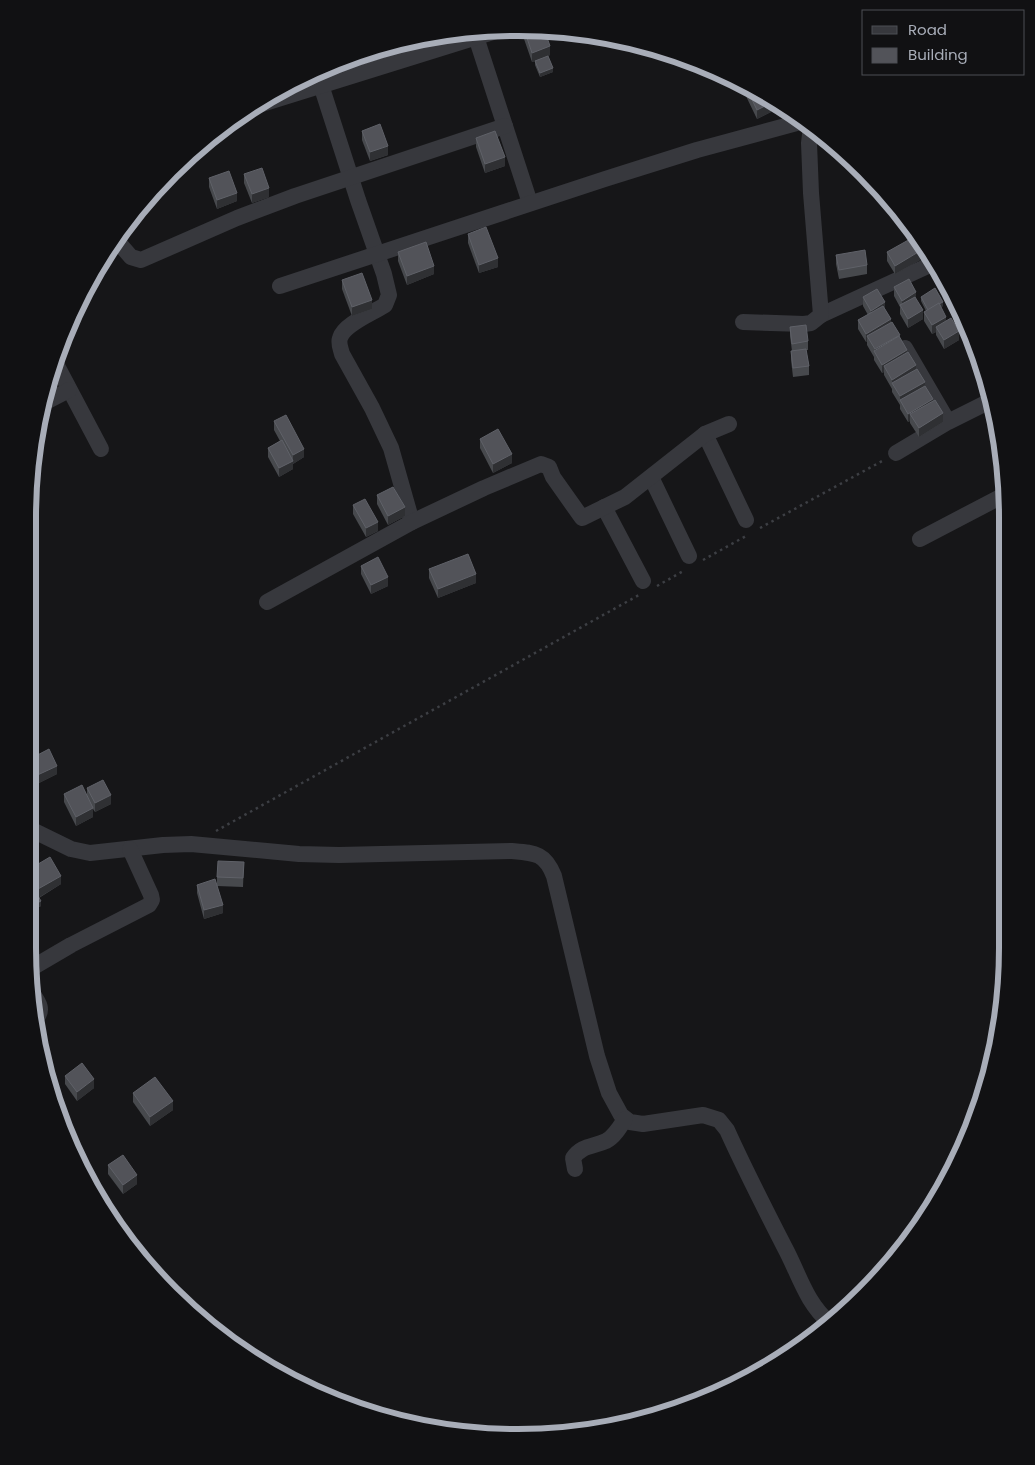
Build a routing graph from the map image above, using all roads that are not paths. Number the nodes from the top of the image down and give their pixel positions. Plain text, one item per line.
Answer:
1 (476, 37) edge
2 (471, 38) edge
3 (315, 83) edge
4 (300, 89) edge
5 (794, 124) edge
6 (505, 126) junction
7 (810, 136) edge
8 (351, 178) junction
9 (530, 203) junction
10 (121, 245) edge
11 (376, 254) junction
12 (928, 266) edge
13 (280, 286) dead end
14 (821, 315) junction
15 (743, 322) dead end
16 (904, 346) edge
17 (60, 371) edge
18 (69, 390) junction
19 (51, 399) edge
20 (985, 404) edge
21 (948, 422) junction
22 (730, 424) dead end
23 (705, 434) junction
24 (101, 449) dead end
25 (896, 453) road end
26 (651, 477) junction
27 (998, 498) edge
28 (604, 507) junction
29 (412, 522) junction
30 (750, 528) road end
31 (920, 538) dead end
32 (691, 563) road end
33 (647, 587) road end
34 (267, 602) dead end
35 (36, 832) edge
36 (130, 849) junction
37 (37, 965) edge
38 (625, 1119) junction
39 (575, 1169) dead end
40 (824, 1318) edge

1 - 6 street
2 - 3 street
3 - 4 street
3 - 8 street
5 - 9 street
6 - 8 street
6 - 9 street
7 - 14 street
8 - 10 street
8 - 11 street
9 - 11 street
11 - 13 street
11 - 29 street
12 - 14 street
14 - 15 street
16 - 21 street
17 - 18 street
18 - 19 street
18 - 24 street
20 - 21 street
21 - 25 street
22 - 23 street
23 - 26 street
23 - 30 street
26 - 28 street
26 - 32 street
27 - 31 street
28 - 29 street
28 - 33 street
29 - 34 street
35 - 36 street
36 - 37 street
36 - 38 street
38 - 39 street
38 - 40 street

